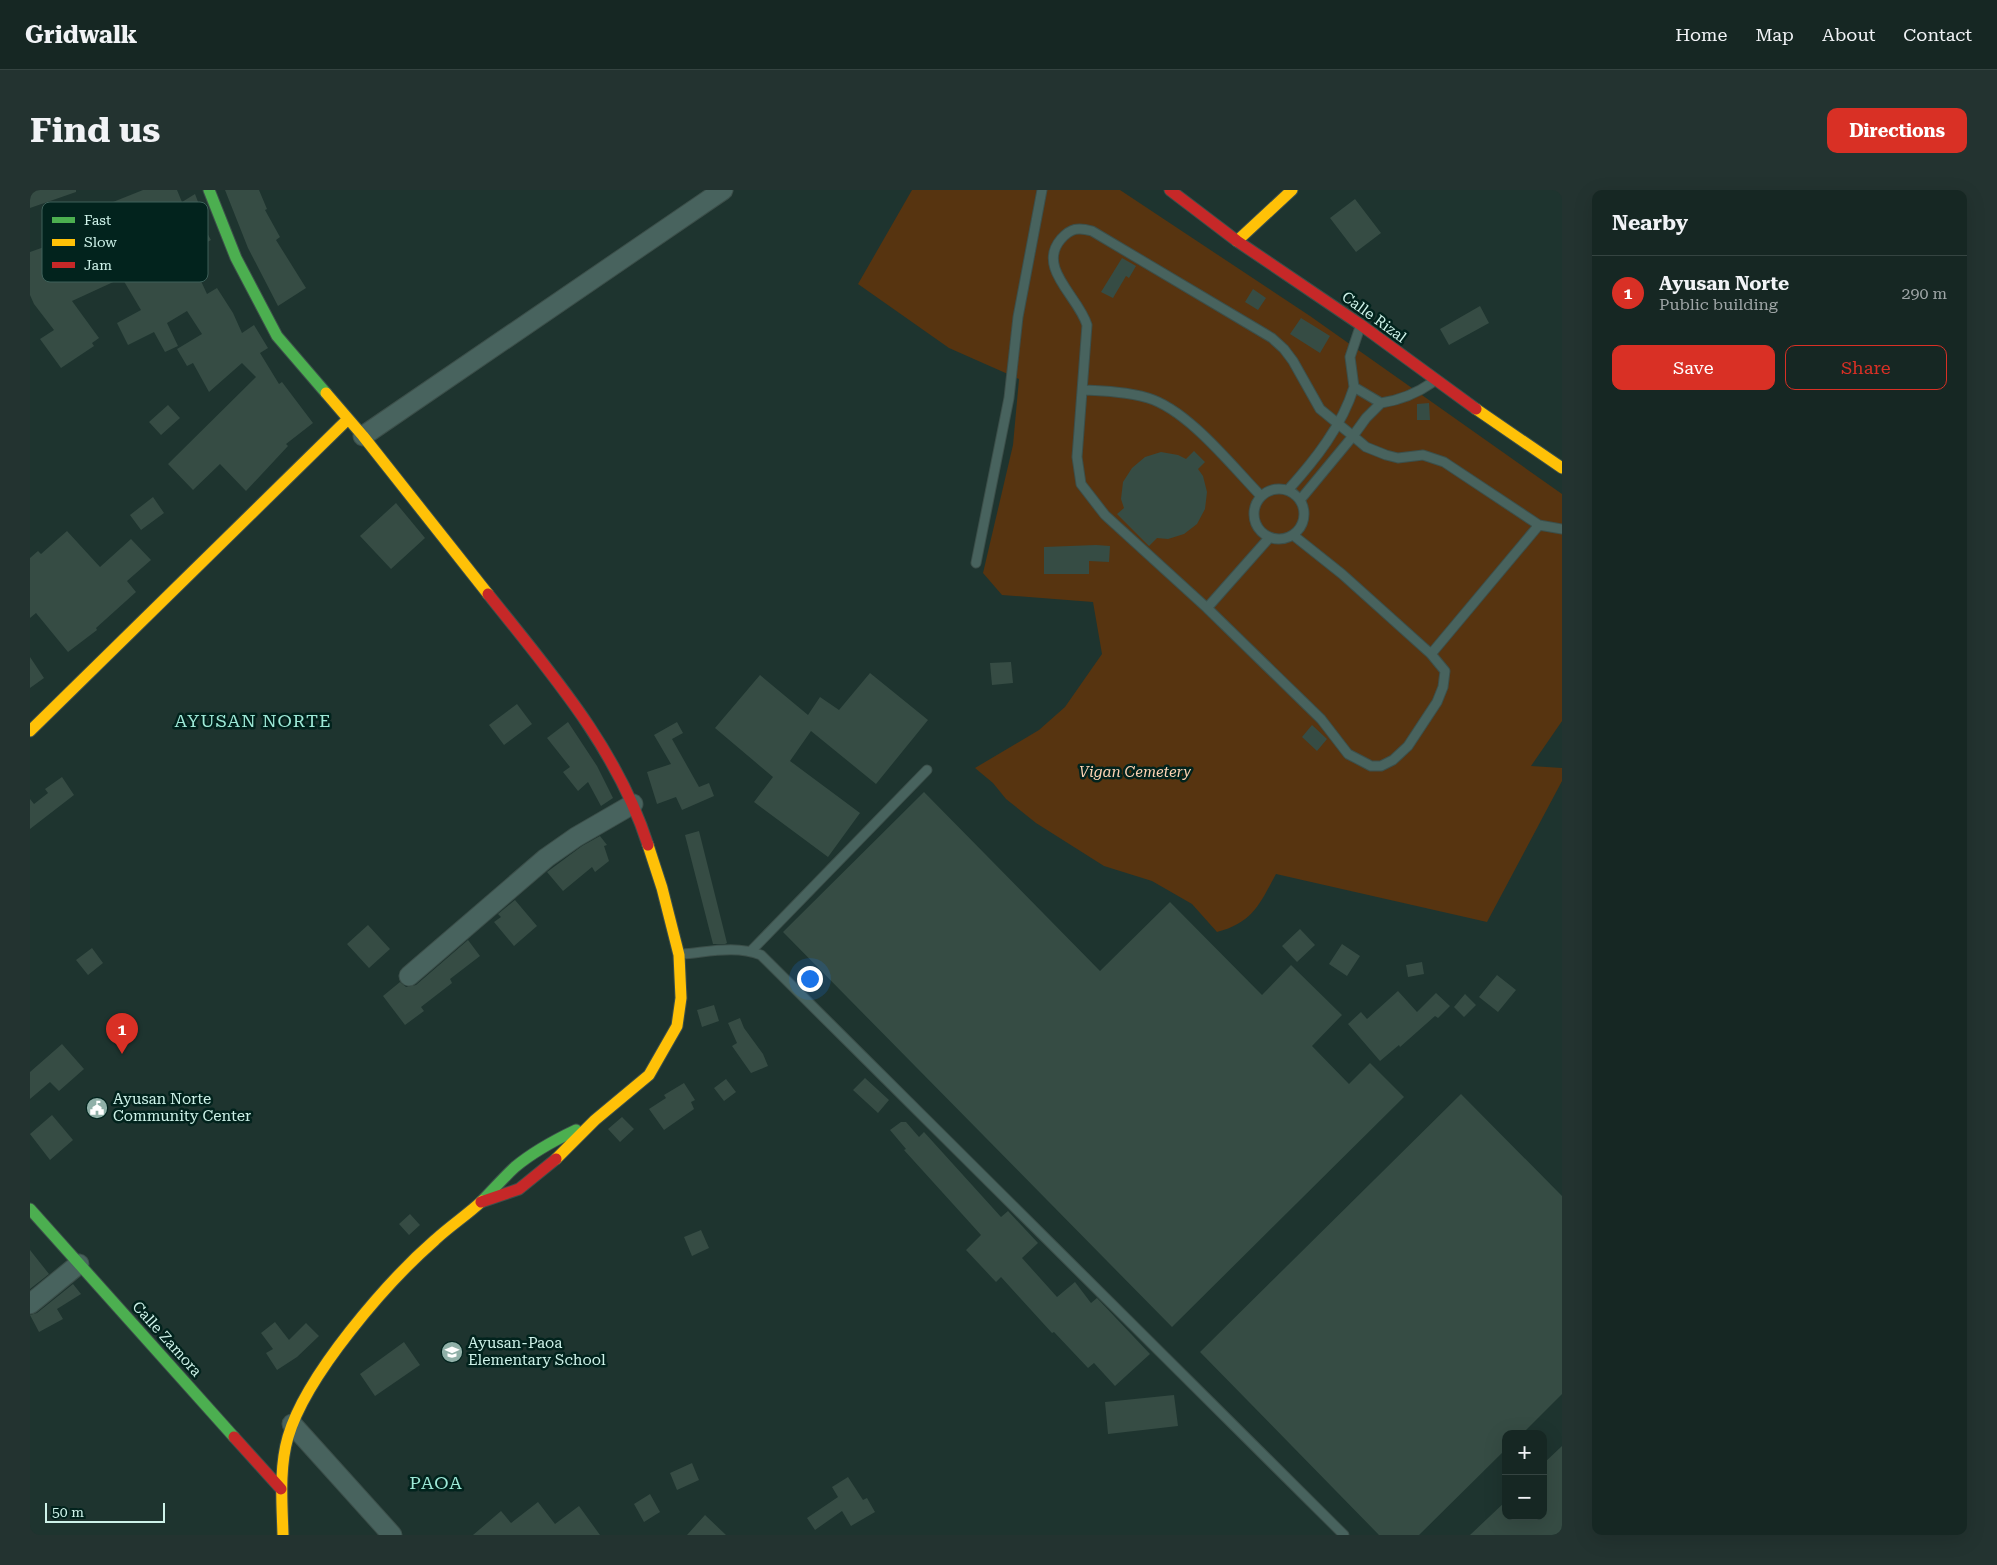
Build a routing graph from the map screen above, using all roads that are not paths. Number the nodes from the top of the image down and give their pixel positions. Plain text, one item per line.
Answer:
1 (209, 190) edge
2 (723, 190) edge
3 (1042, 190) edge
4 (1170, 190) edge
5 (1292, 190) edge
6 (1237, 241) junction
7 (1361, 325) junction
8 (1435, 381) junction
9 (1354, 386) junction
10 (1083, 390) junction
11 (1381, 403) junction
12 (348, 419) junction
13 (1338, 423) junction
14 (363, 436) junction
15 (1353, 436) junction
16 (1562, 468) edge
17 (1288, 490) junction
18 (1261, 496) junction
19 (1300, 500) junction
20 (1539, 526) junction
21 (1562, 529) edge
22 (1293, 535) junction
23 (1269, 538) junction
24 (976, 563) dead end
25 (1207, 608) junction
26 (1431, 654) junction
27 (30, 731) edge
28 (927, 770) dead end
29 (633, 804) junction
30 (751, 951) junction
31 (679, 955) junction
32 (409, 976) dead end
33 (595, 1120) junction
34 (481, 1202) junction
35 (30, 1209) edge
36 (79, 1264) junction
37 (30, 1304) edge
38 (292, 1424) junction
39 (281, 1489) junction
40 (283, 1535) edge
41 (392, 1535) edge
42 (1344, 1535) edge

1 - 12 street
2 - 14 street
3 - 24 lane
4 - 6 street, Calle Rizal
5 - 6 street
6 - 7 street, Calle Rizal
7 - 8 street, Calle Rizal
7 - 9 lane
8 - 11 lane
8 - 16 street, Calle Rizal
9 - 11 lane
9 - 13 lane
10 - 13 lane
10 - 18 lane
10 - 25 lane
11 - 15 lane
12 - 14 street
12 - 27 street
13 - 15 lane
13 - 17 lane
14 - 29 street
15 - 19 lane
15 - 20 lane
17 - 18 lane
17 - 19 lane
18 - 23 lane
19 - 22 lane
20 - 21 lane
20 - 26 lane
22 - 23 lane
22 - 26 lane
23 - 25 lane
25 - 26 lane
28 - 30 lane
29 - 31 street
29 - 32 street
30 - 31 lane
30 - 42 lane
31 - 33 street
33 - 34 street
33 - 34 street
34 - 38 street
35 - 36 street, Calle Zamora
36 - 37 street
36 - 39 street, Calle Zamora
38 - 39 street
38 - 41 street
39 - 40 street

